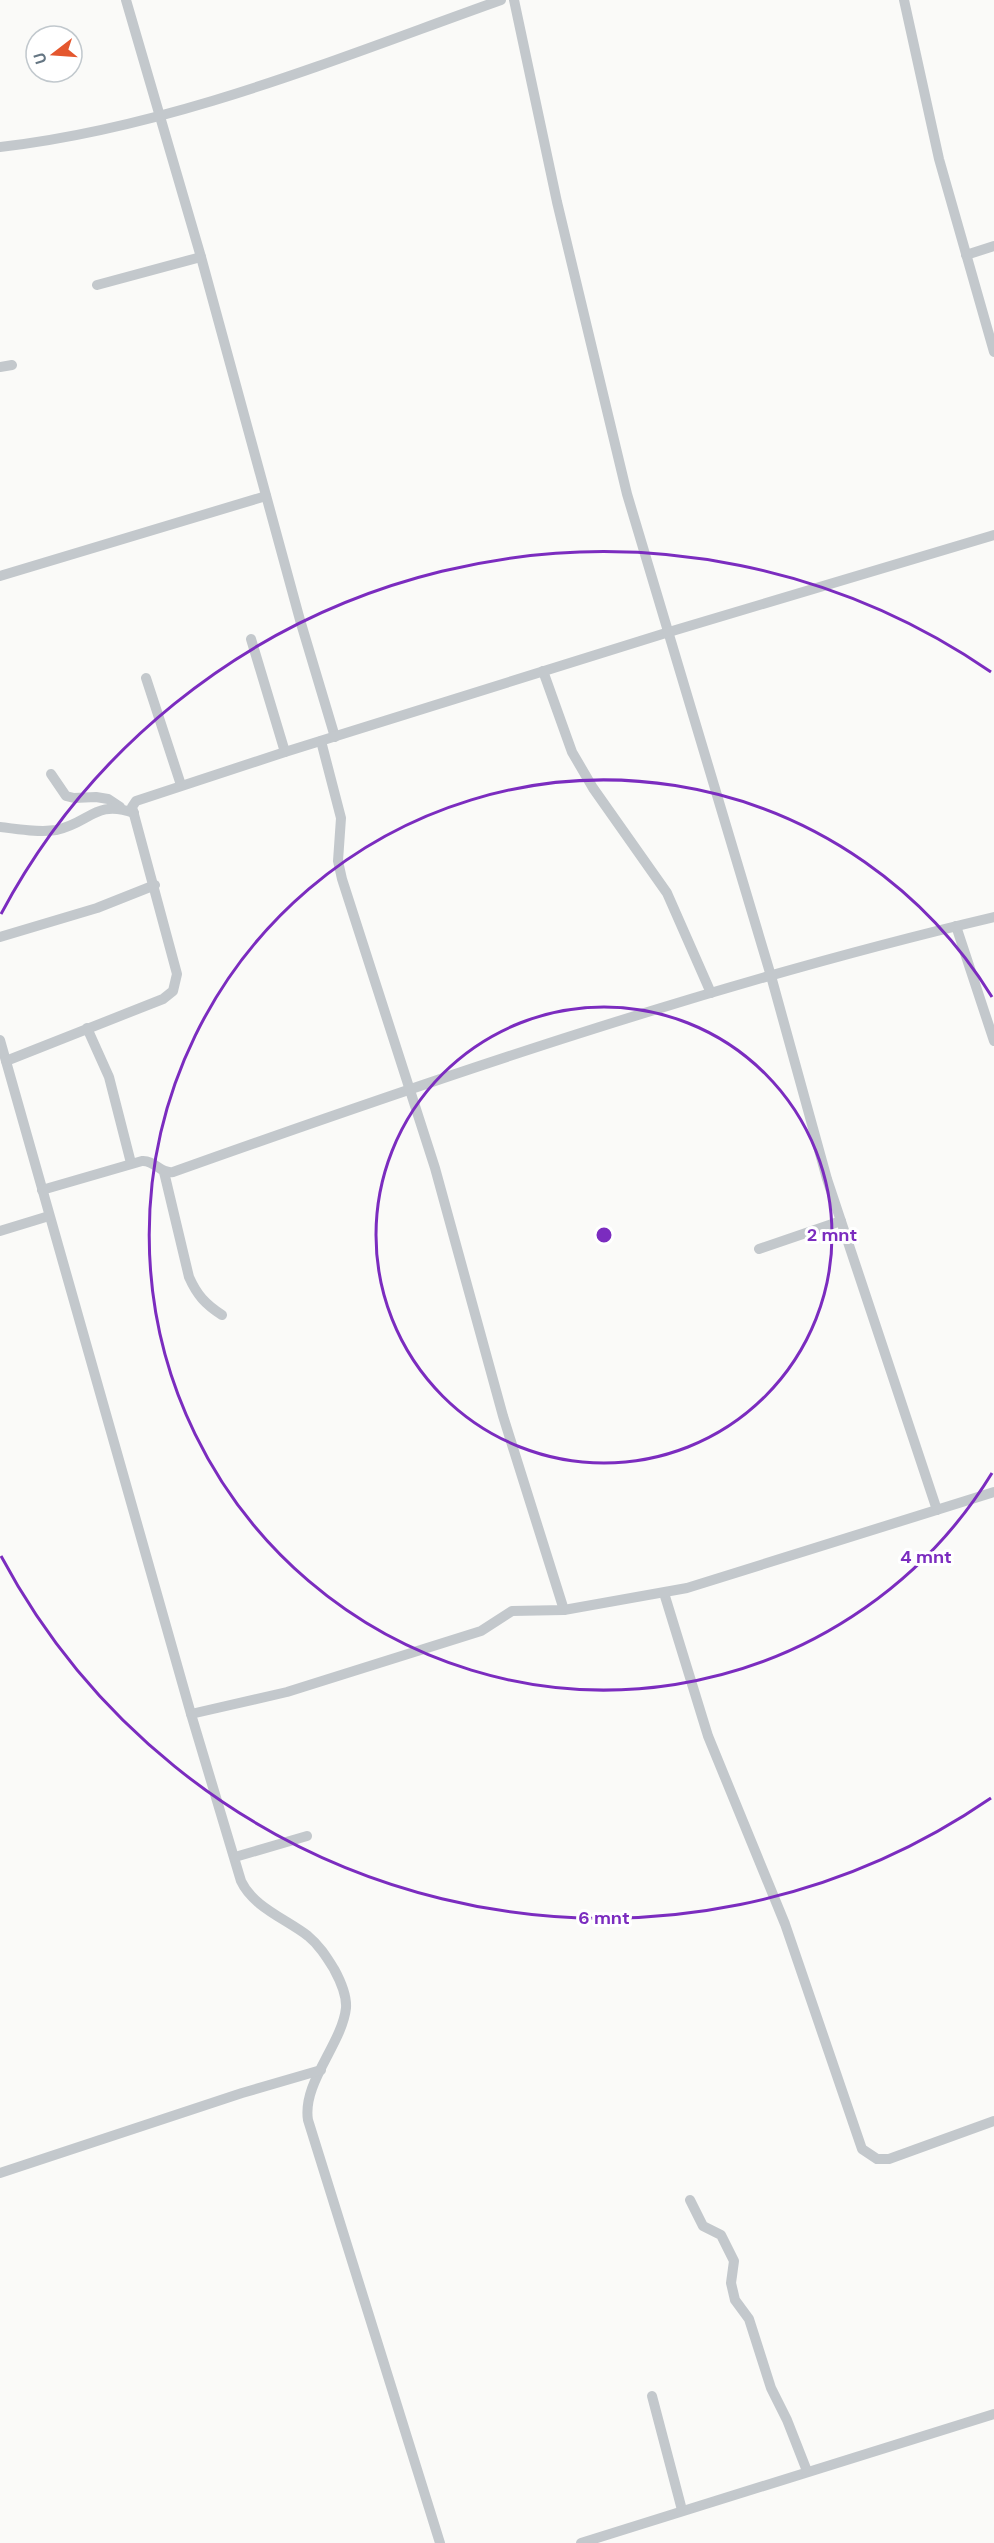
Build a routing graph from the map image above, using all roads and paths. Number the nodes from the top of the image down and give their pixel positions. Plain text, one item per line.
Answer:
1 (126, 0) edge
2 (501, 0) edge
3 (514, 0) edge
4 (904, 0) edge
5 (159, 118) junction
6 (0, 147) edge
7 (994, 246) edge
8 (966, 255) junction
9 (201, 257) junction
10 (97, 285) dead end
11 (991, 326) edge
12 (994, 352) edge
13 (12, 365) dead end
14 (0, 367) edge
15 (266, 496) junction
16 (994, 535) edge
17 (0, 576) edge
18 (669, 632) junction
19 (251, 639) dead end
20 (543, 671) junction
21 (146, 678) dead end
22 (335, 737) junction
23 (321, 741) junction
24 (285, 752) junction
25 (51, 774) dead end
26 (181, 785) junction
27 (120, 808) junction
28 (134, 813) junction
29 (0, 827) edge
30 (155, 885) junction
31 (994, 917) edge
32 (956, 926) junction
33 (0, 937) edge
34 (771, 976) junction
35 (711, 993) junction
36 (990, 1017) edge
37 (87, 1028) junction
38 (0, 1040) edge
39 (994, 1041) edge
40 (6, 1061) junction
41 (5, 1078) edge
42 (410, 1088) junction
43 (131, 1163) junction
44 (164, 1172) junction
45 (42, 1190) junction
46 (49, 1216) junction
47 (841, 1221) junction
48 (0, 1231) edge
49 (759, 1249) dead end
50 (222, 1315) dead end
51 (994, 1492) edge
52 (937, 1510) junction
53 (664, 1593) junction
54 (564, 1610) junction
55 (191, 1714) junction
56 (307, 1836) dead end
57 (235, 1857) junction
58 (321, 2070) junction
59 (994, 2121) edge
60 (0, 2173) edge
61 (690, 2200) dead end
62 (652, 2396) dead end
63 (994, 2414) edge
64 (807, 2470) junction
65 (682, 2510) junction
66 (440, 2543) edge
67 (581, 2543) edge

1 - 5 street
2 - 5 street
3 - 18 street
4 - 8 street
5 - 6 street
5 - 9 street
7 - 8 street
8 - 11 street
9 - 10 street
9 - 15 street
11 - 12 street
13 - 14 street
15 - 17 street
15 - 22 street
16 - 18 street
18 - 20 street
18 - 34 street
19 - 24 street
20 - 22 street
20 - 35 street
21 - 26 street
22 - 23 street
23 - 24 street
23 - 42 street
24 - 26 street
25 - 27 street
26 - 28 street
27 - 28 street
27 - 29 street
28 - 30 street
30 - 33 street
30 - 37 street
31 - 32 street
32 - 34 street
32 - 36 street
34 - 35 street
34 - 47 street
35 - 42 street
36 - 39 street
37 - 40 street
37 - 43 street
38 - 40 street
40 - 41 street
41 - 45 street
42 - 44 street
42 - 54 street
43 - 44 street
43 - 45 street
44 - 50 street
45 - 46 street
46 - 48 street
46 - 55 street
47 - 49 street
47 - 52 street
51 - 52 street
52 - 53 street
53 - 54 street
53 - 59 street
54 - 55 street
55 - 57 street
56 - 57 street
57 - 58 street
58 - 60 street
58 - 66 street
61 - 64 street
62 - 65 street
63 - 64 street
64 - 65 street
65 - 67 street

